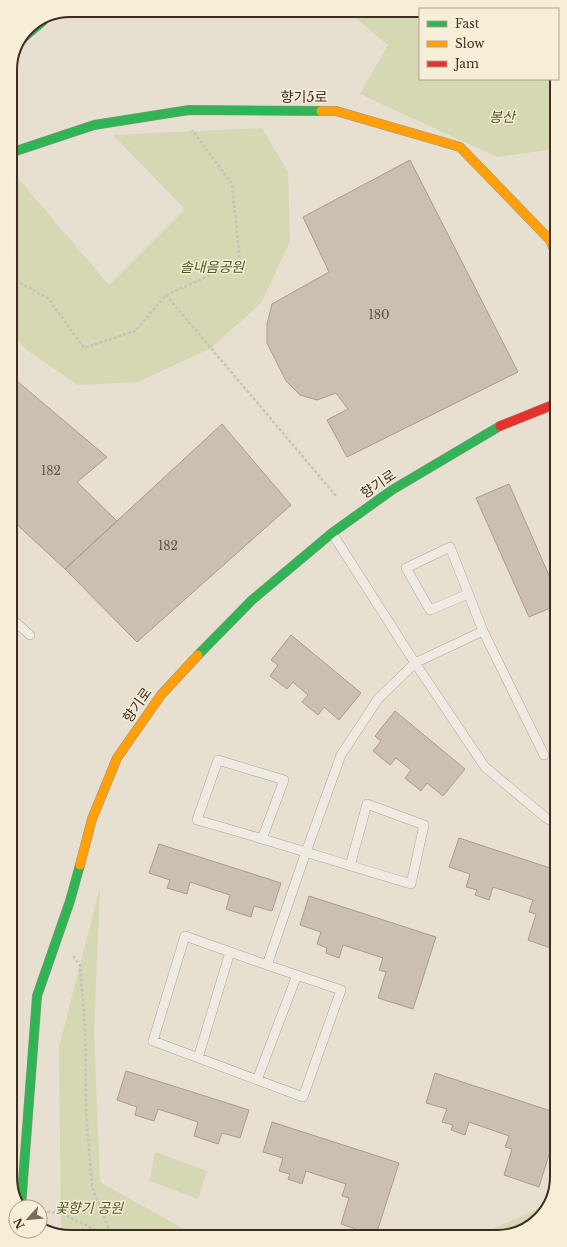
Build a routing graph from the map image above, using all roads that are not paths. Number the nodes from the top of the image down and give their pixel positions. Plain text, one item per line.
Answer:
1 (17, 151) edge
2 (550, 240) edge
3 (550, 406) edge
4 (332, 533) junction
5 (468, 594) junction
6 (17, 623) edge
7 (483, 631) junction
8 (30, 635) dead end
9 (415, 663) junction
10 (544, 755) dead end
11 (550, 820) edge
12 (262, 838) junction
13 (306, 852) junction
14 (350, 866) junction
15 (230, 952) junction
16 (267, 966) junction
17 (297, 975) junction
18 (198, 1058) junction
19 (257, 1080) junction
20 (22, 1199) edge

1 - 2 main road, 향기5로
3 - 4 main road, 향기로
4 - 9 lane
4 - 20 main road, 향기로
5 - 5 lane
5 - 7 lane
6 - 8 lane
7 - 9 lane
7 - 10 lane
9 - 11 lane
9 - 13 lane
12 - 12 lane
12 - 13 lane
13 - 14 lane
13 - 16 lane
14 - 14 lane
15 - 16 lane
15 - 18 lane
15 - 18 lane
16 - 17 lane
17 - 19 lane
17 - 19 lane
18 - 19 lane

